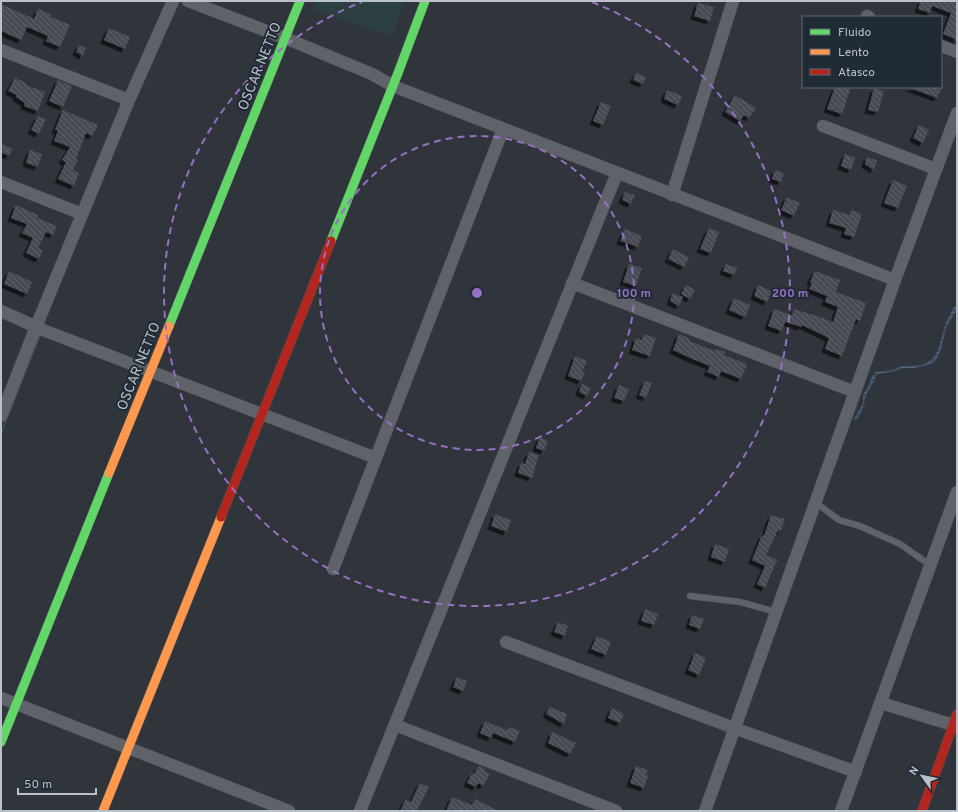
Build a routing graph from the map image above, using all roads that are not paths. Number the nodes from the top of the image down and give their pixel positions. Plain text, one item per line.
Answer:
1 (173, 1) edge
2 (188, 1) edge
3 (300, 1) edge
4 (425, 1) edge
5 (732, 1) edge
6 (285, 38) junction
7 (942, 46) edge
8 (1, 50) edge
9 (957, 52) edge
10 (393, 86) junction
11 (129, 100) junction
12 (957, 113) edge
13 (822, 126) dead end
14 (503, 129) junction
15 (936, 169) junction
16 (616, 173) junction
17 (1, 182) edge
18 (672, 195) junction
19 (82, 214) junction
20 (895, 280) junction
21 (572, 283) junction
22 (1, 311) edge
23 (36, 327) junction
24 (151, 371) junction
25 (855, 392) junction
26 (262, 414) junction
27 (1, 416) edge
28 (376, 458) junction
29 (957, 492) edge
30 (815, 502) junction
31 (930, 565) junction
32 (333, 569) dead end
33 (690, 596) dead end
34 (776, 612) junction
35 (506, 642) dead end
36 (1, 698) edge
37 (881, 703) junction
38 (16, 704) junction
39 (955, 720) edge
40 (395, 725) junction
41 (734, 728) junction
42 (1, 742) edge
43 (128, 748) junction
44 (856, 772) junction
45 (103, 811) edge
46 (289, 811) edge
47 (360, 811) edge
48 (616, 811) edge
49 (704, 811) edge
50 (841, 811) edge
51 (922, 811) edge

1 - 11 street
2 - 6 street
3 - 6 main road, OSCAR NETTO
4 - 10 main road
5 - 18 street
6 - 10 street
6 - 24 main road, OSCAR NETTO
7 - 9 street
8 - 11 street
10 - 14 street
10 - 26 main road
11 - 19 street
12 - 15 street
13 - 15 street
14 - 16 street
14 - 28 street
15 - 20 street
16 - 18 street
16 - 21 street
17 - 19 street
18 - 20 street
19 - 23 street
20 - 25 street
21 - 25 street
21 - 40 street
22 - 23 street
23 - 24 street
23 - 27 street
24 - 26 street
24 - 38 main road, OSCAR NETTO
25 - 30 street
26 - 28 street
26 - 43 main road
28 - 32 street
29 - 31 street
30 - 31 lane
30 - 34 street
31 - 37 street
33 - 34 lane
34 - 41 street
35 - 41 street
36 - 38 street
37 - 39 street
37 - 44 street
38 - 42 main road, OSCAR NETTO
38 - 43 street
39 - 51 main road
40 - 47 street
40 - 48 street
41 - 44 street
41 - 49 street
43 - 45 main road
43 - 46 street
44 - 50 street

